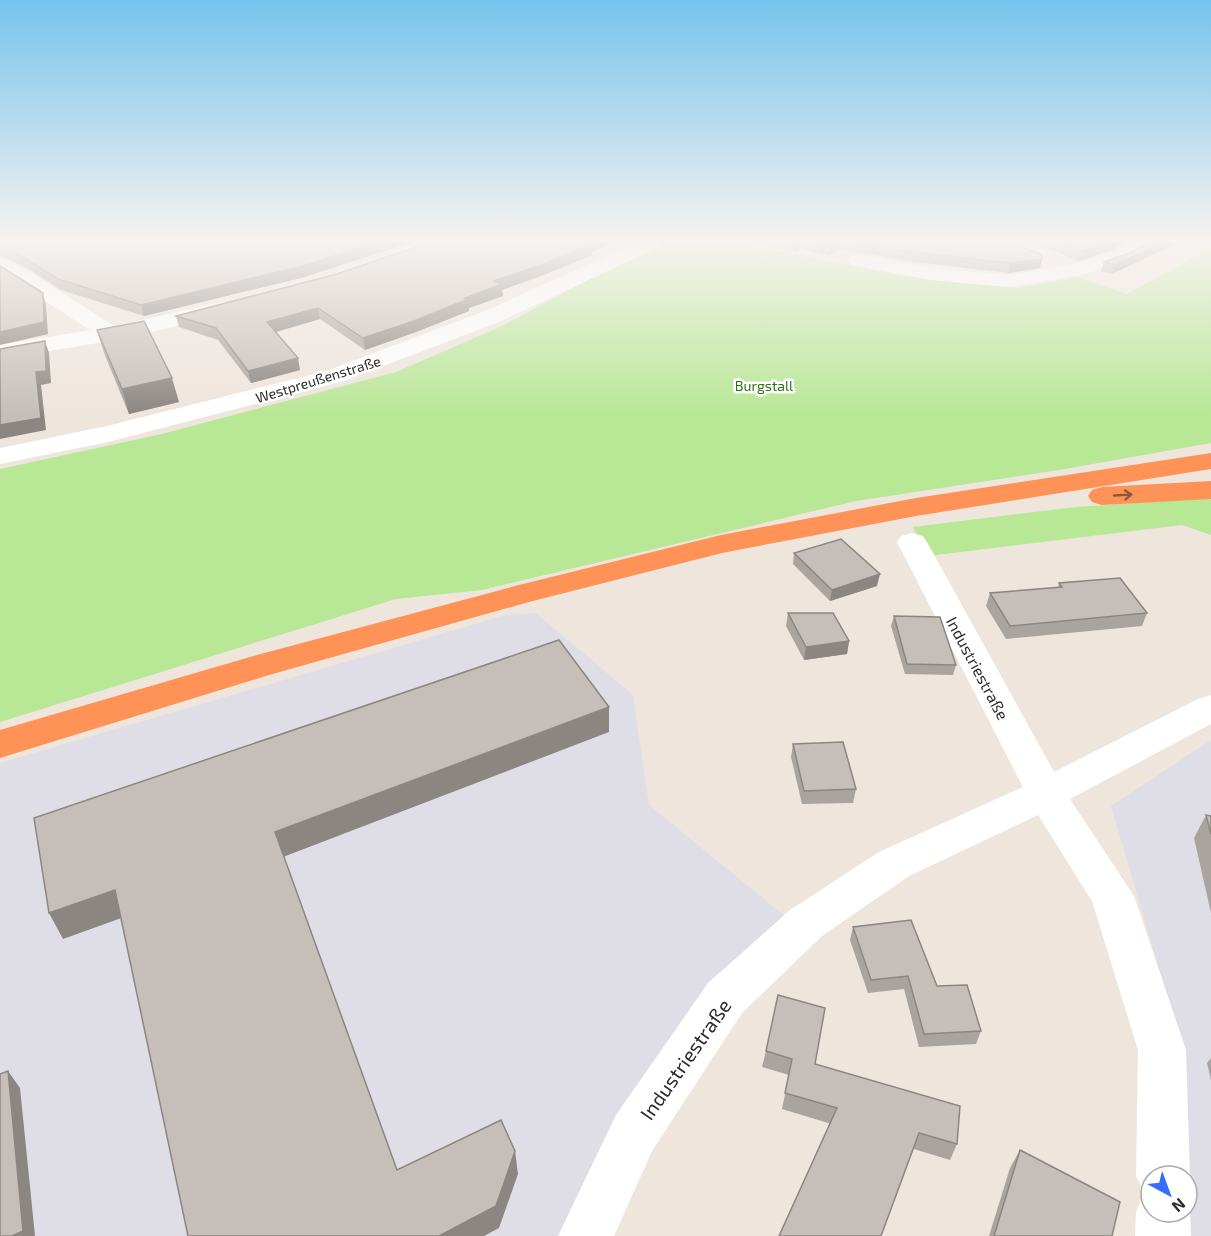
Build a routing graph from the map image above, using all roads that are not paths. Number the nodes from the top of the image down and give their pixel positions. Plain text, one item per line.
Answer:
1 (57, 300) edge
2 (529, 300) edge
3 (243, 304) edge
4 (110, 334) junction
5 (0, 352) edge
6 (0, 456) edge
7 (1211, 461) edge
8 (1211, 490) edge
9 (1001, 492) junction
10 (898, 522) junction
11 (1211, 708) edge
12 (0, 744) edge
13 (1046, 794) junction
14 (1163, 1164) edge
15 (586, 1236) edge

1 - 4 street
2 - 6 street, Westpreußenstraße
3 - 4 street
4 - 5 street
7 - 9 highway
9 -> 8 highway
9 - 10 highway
10 - 12 highway
10 - 13 street, Industriestraße
11 - 13 street, Industriestraße
13 - 14 street, Industriestraße
13 - 15 street, Industriestraße

